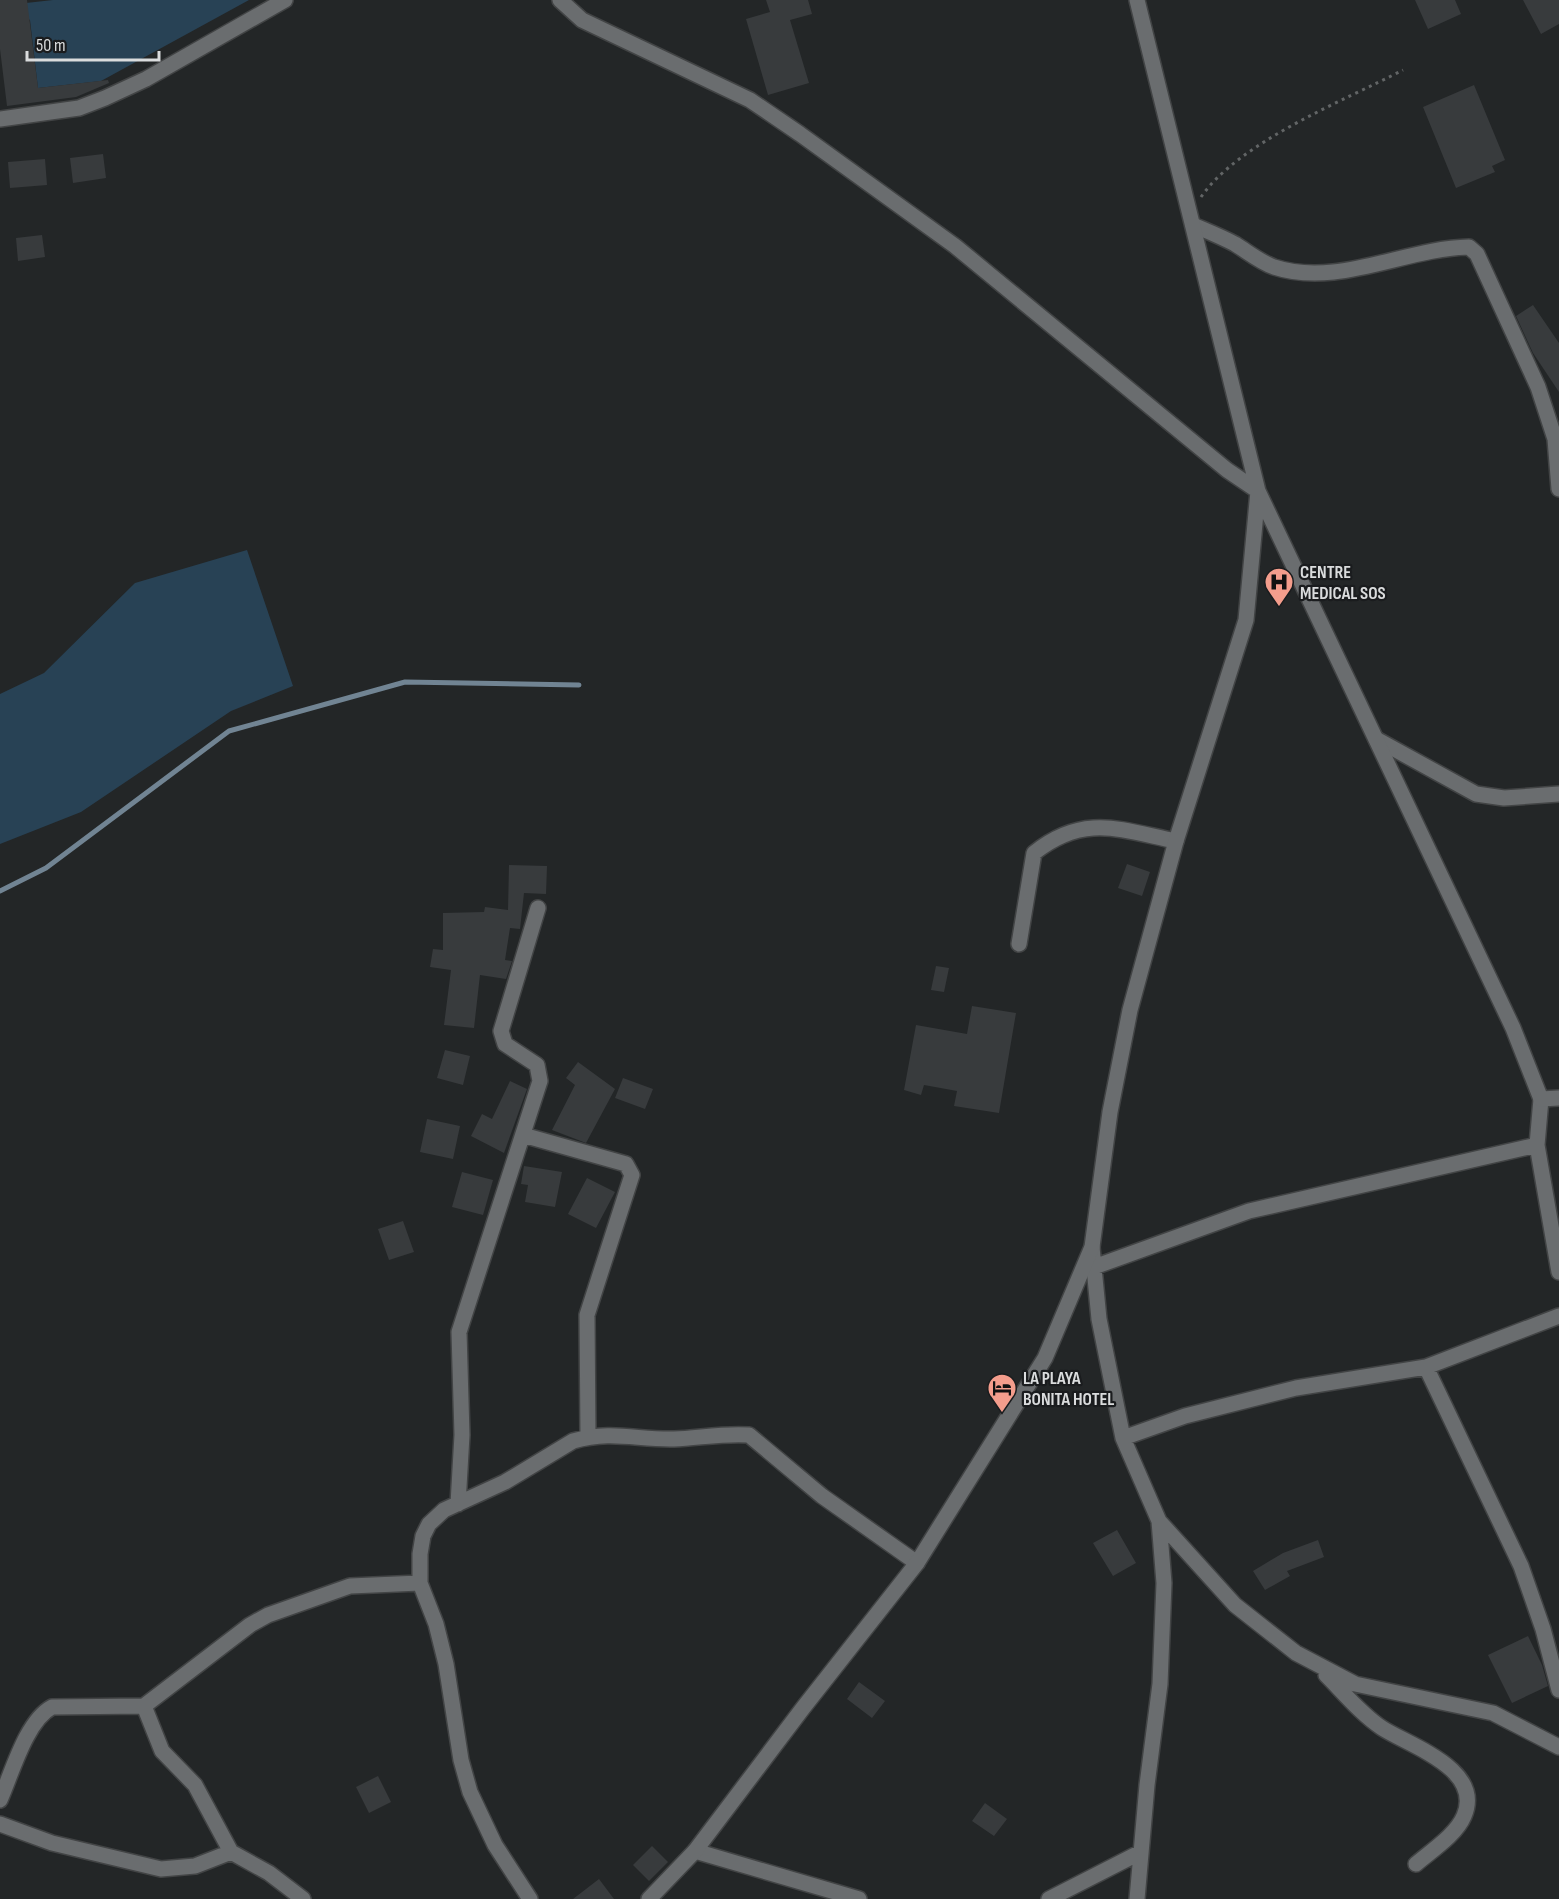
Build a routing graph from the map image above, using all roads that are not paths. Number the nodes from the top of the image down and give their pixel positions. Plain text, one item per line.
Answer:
1 (285, 0) edge
2 (560, 0) edge
3 (1137, 0) edge
4 (0, 119) edge
5 (1191, 219) junction
6 (1559, 489) edge
7 (1258, 491) junction
8 (1376, 739) junction
9 (1559, 794) edge
10 (1176, 841) junction
11 (538, 908) dead end
12 (1019, 944) dead end
13 (1559, 1098) edge
14 (1541, 1099) junction
15 (523, 1135) junction
16 (1537, 1144) junction
17 (1092, 1247) junction
18 (1094, 1267) junction
19 (1559, 1272) edge
20 (1559, 1316) edge
21 (1426, 1367) junction
22 (588, 1437) junction
23 (1123, 1438) junction
24 (458, 1504) junction
25 (1159, 1521) junction
26 (917, 1563) junction
27 (420, 1583) junction
28 (1311, 1660) junction
29 (1559, 1690) edge
30 (144, 1706) junction
31 (1559, 1747) edge
32 (0, 1800) edge
33 (0, 1824) edge
34 (695, 1851) junction
35 (231, 1852) junction
36 (1141, 1852) junction
37 (1416, 1864) dead end
38 (303, 1899) edge
39 (530, 1899) edge
40 (650, 1899) edge
41 (859, 1899) edge
42 (1049, 1899) edge
43 (1137, 1899) edge

1 - 4 street
2 - 7 street
3 - 5 street
5 - 6 street
5 - 7 street
7 - 8 street
7 - 10 street
8 - 9 street
8 - 14 street
10 - 12 street
10 - 17 street
11 - 15 street
13 - 14 street
14 - 16 street
15 - 22 street
15 - 24 street
16 - 18 street
16 - 19 street
17 - 18 street
17 - 26 street
18 - 23 street
20 - 21 street
21 - 23 street
21 - 29 street
22 - 24 street
22 - 26 street
23 - 25 street
24 - 27 street
25 - 28 street
25 - 36 street
26 - 34 street
27 - 30 street
27 - 39 street
28 - 31 street
28 - 37 street
30 - 32 street
30 - 35 street
33 - 35 street
34 - 40 street
34 - 41 street
35 - 38 street
36 - 42 street
36 - 43 street

